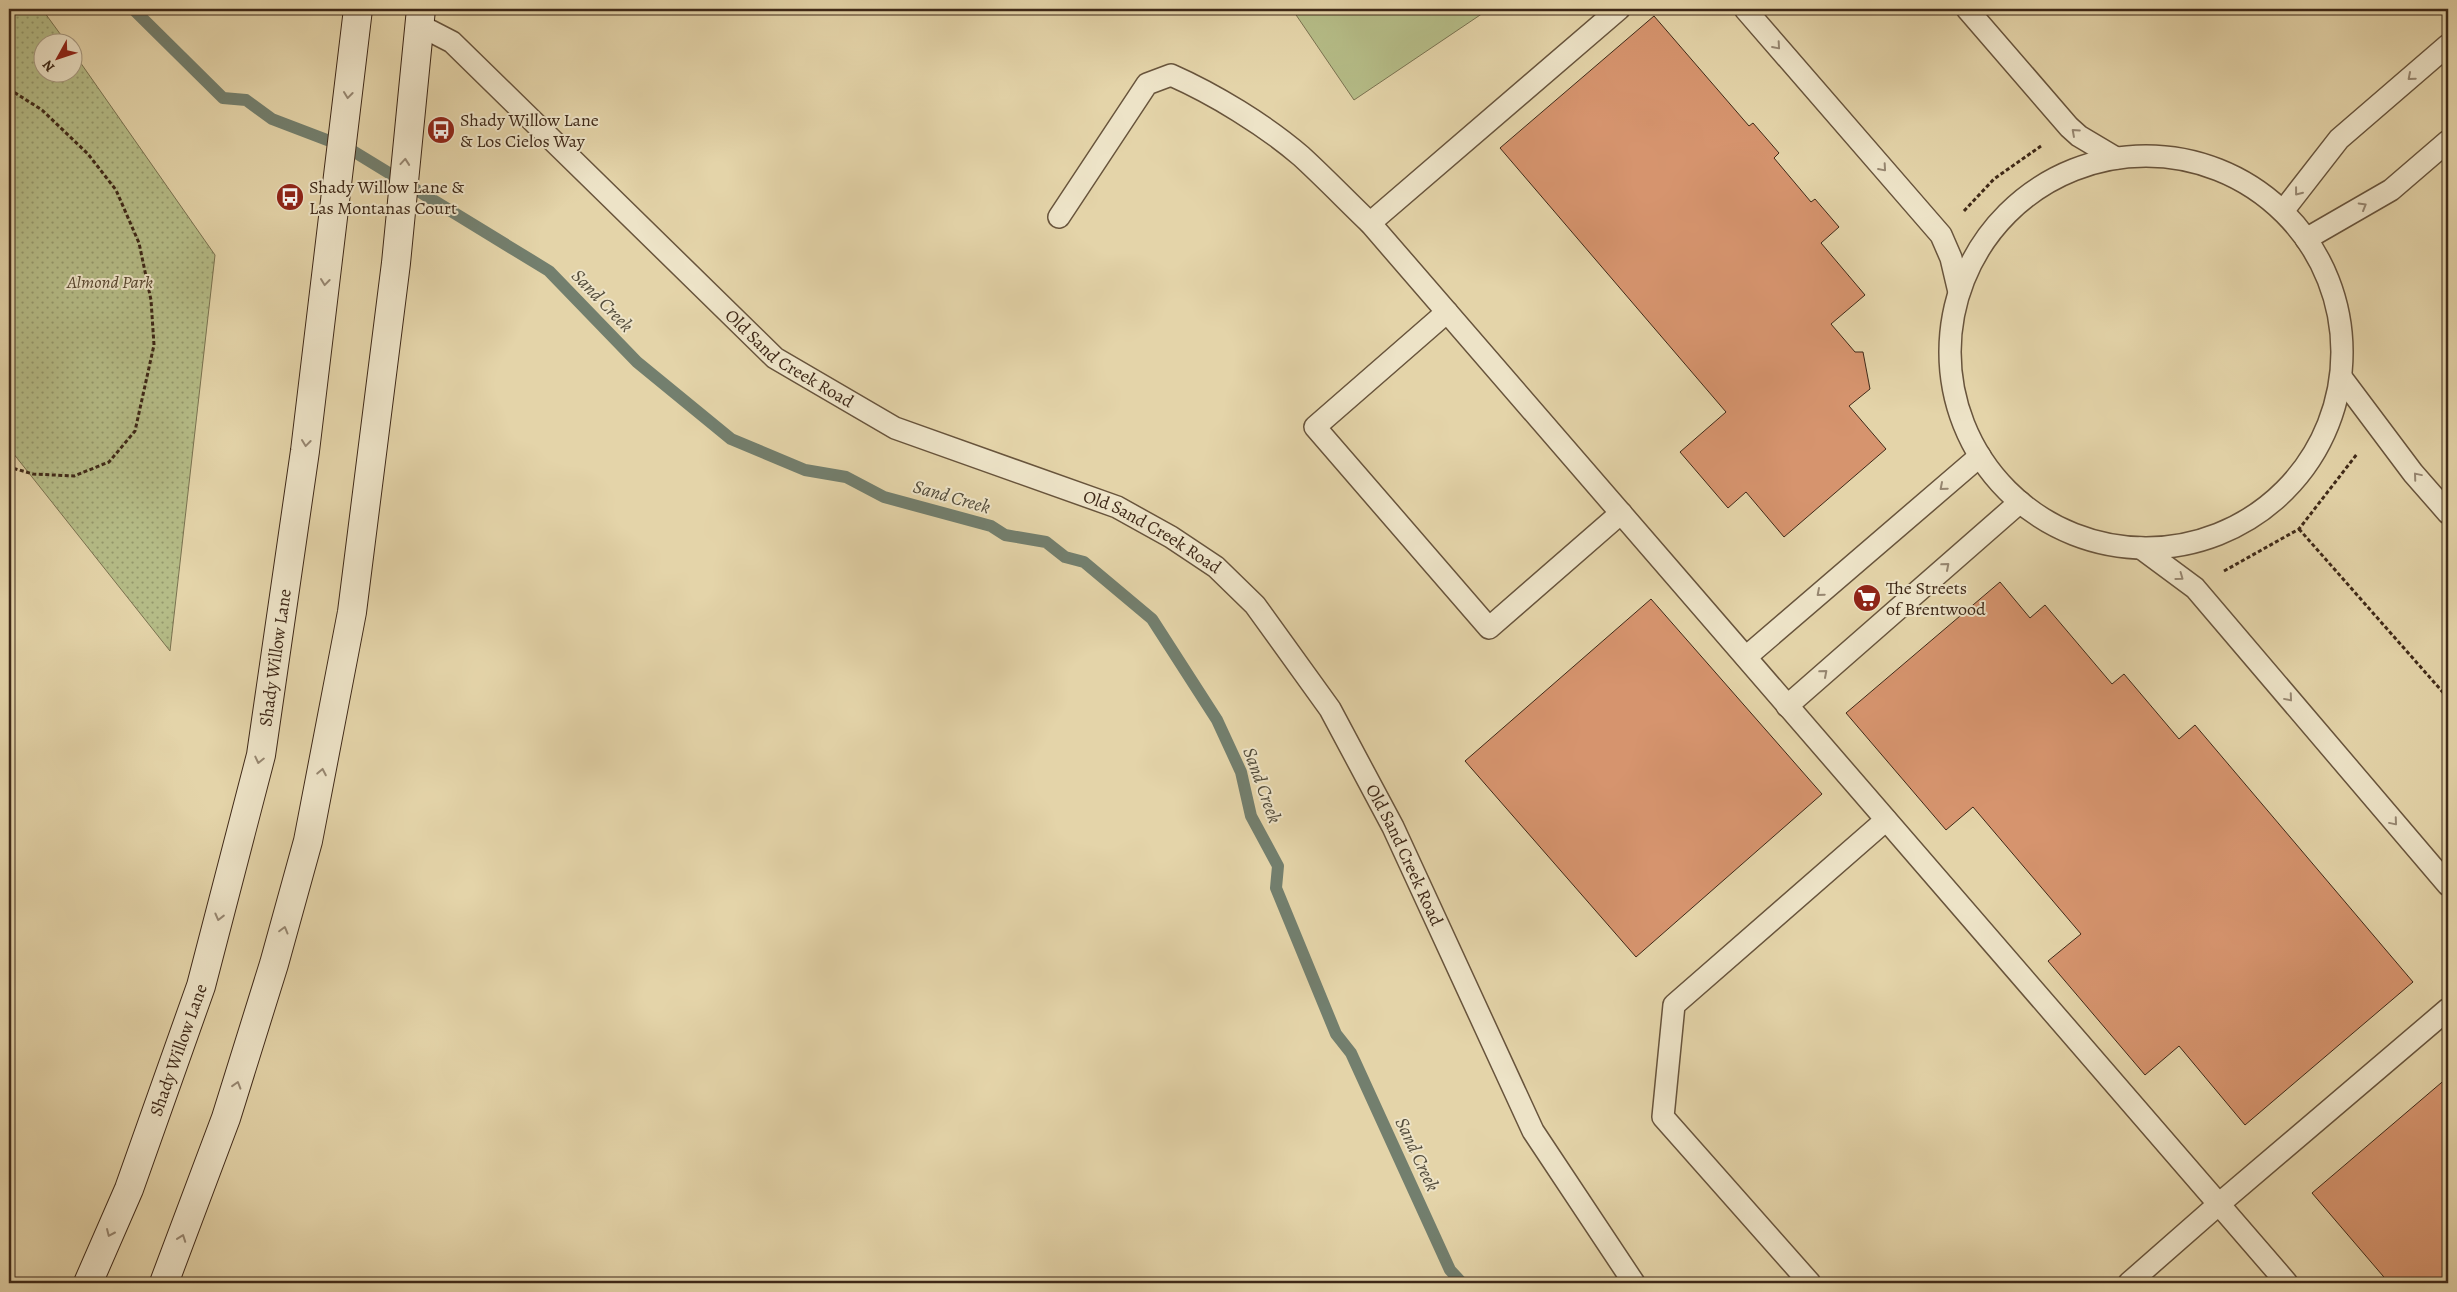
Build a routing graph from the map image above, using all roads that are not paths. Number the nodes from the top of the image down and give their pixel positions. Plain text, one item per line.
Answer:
1 (358, 9) edge
2 (1619, 9) edge
3 (1745, 9) edge
4 (1967, 9) edge
5 (420, 17) edge
6 (2448, 45) edge
7 (2448, 141) edge
8 (2116, 158) junction
9 (2283, 212) junction
10 (1058, 217) dead end
11 (1370, 224) junction
12 (2306, 239) junction
13 (1959, 292) junction
14 (1447, 312) junction
15 (2341, 377) junction
16 (1980, 456) junction
17 (2020, 502) junction
18 (1621, 513) junction
19 (2448, 514) edge
20 (2141, 548) junction
21 (1746, 657) junction
22 (1787, 706) junction
23 (1886, 820) junction
24 (2448, 885) edge
25 (2448, 1009) edge
26 (2219, 1204) junction
27 (88, 1283) edge
28 (164, 1283) edge
29 (1634, 1283) edge
30 (1810, 1283) edge
31 (2129, 1283) edge
32 (2287, 1283) edge

1 -> 27 main road, Shady Willow Lane
2 - 11 lane
3 -> 13 lane
8 -> 4 lane
28 -> 5 main road
5 - 29 lane, Old Sand Creek Road
6 -> 9 lane
12 -> 7 lane
8 - 9 lane
8 - 13 lane
9 - 12 lane
10 - 11 lane
11 - 14 lane
12 - 15 lane
13 - 16 lane
14 - 18 lane
14 - 18 lane
19 -> 15 lane
15 - 20 lane
16 - 17 lane
16 -> 21 lane
17 - 20 lane
22 -> 17 lane
18 - 21 lane
20 -> 24 lane
21 - 22 lane
22 - 23 lane
23 - 26 lane
23 - 30 lane
25 - 26 lane
26 - 31 lane
26 - 32 lane

